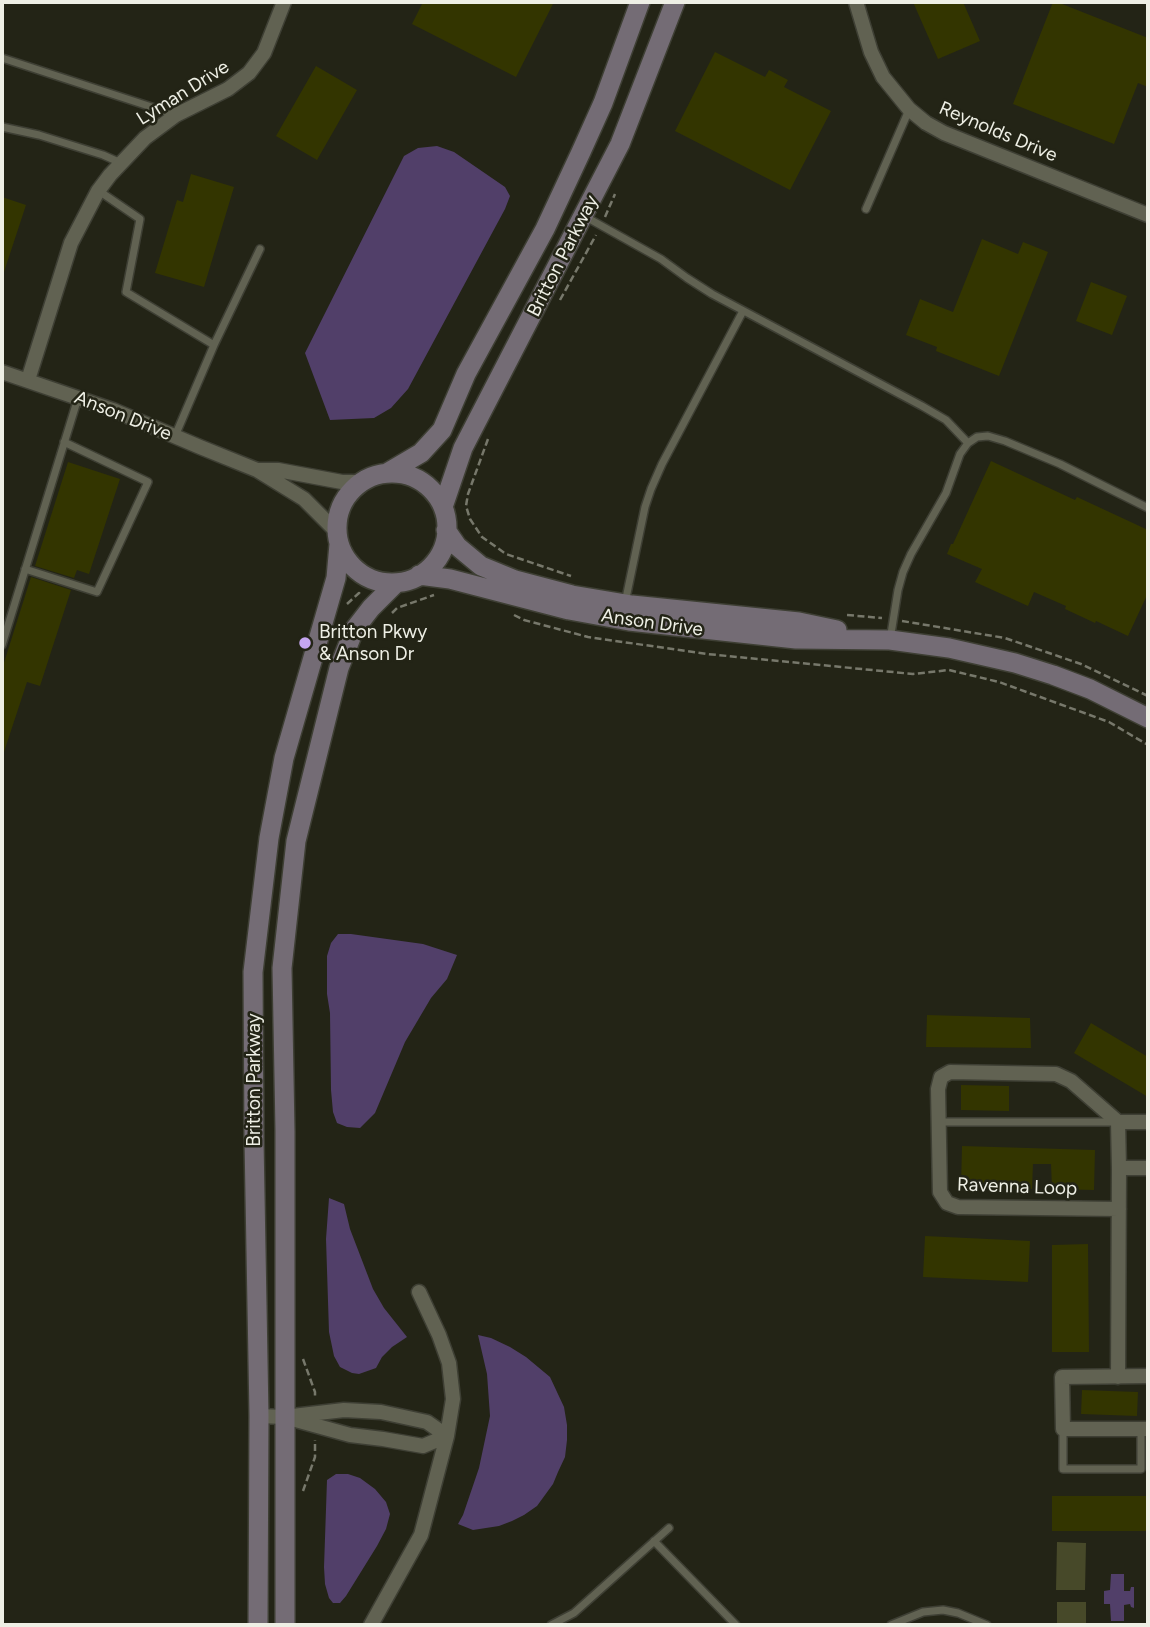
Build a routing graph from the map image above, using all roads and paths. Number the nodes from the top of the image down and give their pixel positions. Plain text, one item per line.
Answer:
1 (284, 2) edge
2 (640, 2) edge
3 (675, 2) edge
4 (856, 2) edge
5 (2, 58) edge
6 (909, 109) junction
7 (176, 115) junction
8 (2, 127) edge
9 (121, 163) junction
10 (98, 191) junction
11 (616, 191) dead end
12 (866, 209) dead end
13 (1148, 215) edge
14 (592, 221) junction
15 (260, 249) dead end
16 (556, 308) dead end
17 (743, 311) junction
18 (214, 345) junction
19 (2, 372) edge
20 (28, 380) junction
21 (78, 397) junction
22 (491, 433) dead end
23 (175, 436) junction
24 (64, 442) junction
25 (968, 443) junction
26 (257, 470) junction
27 (387, 473) junction
28 (362, 482) junction
29 (443, 507) junction
30 (1148, 508) edge
31 (446, 530) junction
32 (339, 538) junction
33 (25, 569) junction
34 (419, 575) junction
35 (579, 580) dead end
36 (396, 583) junction
37 (434, 594) dead end
38 (362, 597) dead end
39 (625, 604) junction
40 (345, 608) dead end
41 (506, 611) dead end
42 (390, 614) dead end
43 (839, 614) dead end
44 (892, 619) junction
45 (890, 640) junction
46 (2, 645) edge
47 (1148, 696) edge
48 (1148, 718) edge
49 (1148, 745) edge
50 (939, 1122) junction
51 (1118, 1122) junction
52 (1148, 1122) edge
53 (1119, 1168) junction
54 (1148, 1168) edge
55 (1119, 1209) junction
56 (419, 1292) dead end
57 (300, 1352) dead end
58 (1148, 1376) edge
59 (1118, 1377) junction
60 (258, 1416) junction
61 (284, 1417) junction
62 (314, 1419) junction
63 (1063, 1429) junction
64 (1144, 1429) edge
65 (447, 1436) junction
66 (300, 1499) dead end
67 (669, 1528) dead end
68 (654, 1541) junction
69 (562, 1623) edge
70 (258, 1625) edge
71 (285, 1625) edge
72 (371, 1625) edge
73 (551, 1625) edge
74 (736, 1625) edge
75 (891, 1625) edge
76 (987, 1625) edge

1 - 7 street, Lyman Drive
2 - 27 main road, Britton Parkway
3 - 14 main road, Britton Parkway
4 - 6 street, Reynolds Drive
5 - 7 lane
6 - 12 lane
6 - 13 street, Reynolds Drive
7 - 9 street, Lyman Drive
8 - 9 lane
9 - 10 street, Lyman Drive
10 - 18 lane
10 - 20 street, Lyman Drive
11 - 14 path
14 - 16 path
14 - 17 lane
14 - 29 main road, Britton Parkway
15 - 18 lane
17 - 25 lane
17 - 39 lane
18 - 23 lane
19 - 20 street
20 - 21 street, Anson Drive
21 - 23 street, Anson Drive
21 - 24 lane
22 - 35 path
23 - 26 street, Anson Drive
24 - 33 lane
24 - 33 lane
25 - 30 lane
25 - 44 lane
26 - 28 street, Anson Drive
26 - 32 street, Anson Drive
27 - 28 main road
27 - 29 main road
28 - 32 main road
29 - 31 main road
31 - 34 main road
31 - 39 main road, Anson Drive
32 - 36 main road
32 - 60 main road, Britton Parkway
33 - 46 lane
34 - 36 main road
34 - 45 main road, Anson Drive
36 - 61 main road, Britton Parkway
37 - 42 path
38 - 40 path
39 - 45 main road, Anson Drive
41 - 49 path
43 - 44 path
44 - 45 lane
44 - 47 path
45 - 48 main road, Anson Drive
50 - 51 lane
50 - 51 street, Ravenna Loop
50 - 55 street, Ravenna Loop
51 - 52 street
51 - 53 street
53 - 54 street
53 - 55 street
55 - 59 street
56 - 65 street
57 - 62 path
58 - 59 street
59 - 63 street
60 - 61 street
60 - 70 main road, Britton Parkway
61 - 62 street
61 - 71 main road, Britton Parkway
62 - 65 street
62 - 65 street
62 - 66 path
63 - 64 street
63 - 64 lane
65 - 72 street
67 - 68 lane
68 - 69 lane
68 - 74 lane
69 - 73 lane
75 - 76 lane

